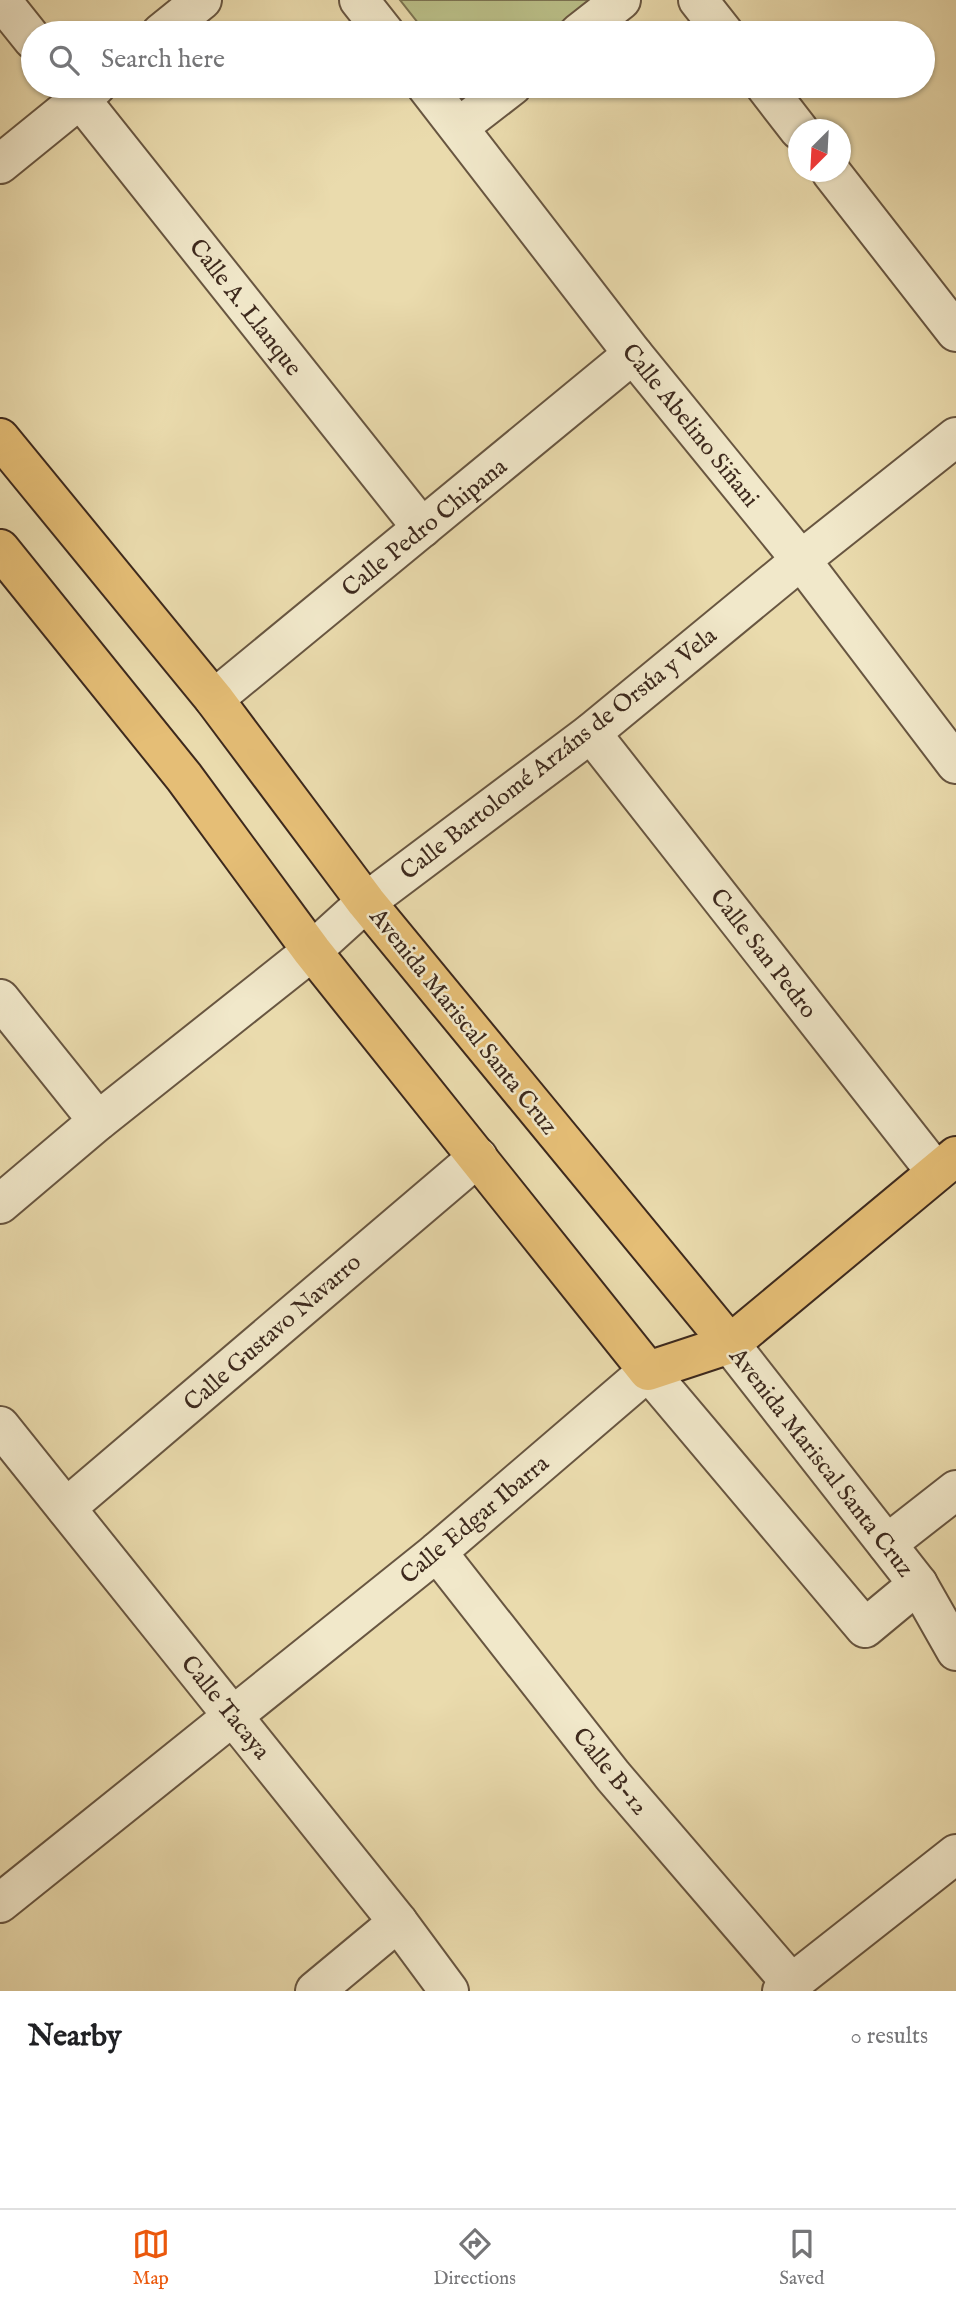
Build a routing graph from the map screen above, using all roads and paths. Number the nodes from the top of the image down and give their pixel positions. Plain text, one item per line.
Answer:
1 (1, 0) edge
2 (202, 0) edge
3 (359, 0) edge
4 (621, 0) edge
5 (698, 0) edge
6 (176, 21) edge
7 (376, 21) edge
8 (594, 21) edge
9 (715, 21) edge
10 (21, 25) edge
11 (73, 98) edge
12 (88, 98) edge
13 (436, 98) edge
14 (496, 98) edge
15 (774, 98) edge
16 (790, 119) edge
17 (459, 127) junction
18 (0, 164) edge
19 (839, 182) edge
20 (956, 332) edge
21 (633, 354) junction
22 (956, 437) edge
23 (0, 438) edge
24 (422, 528) junction
25 (0, 549) edge
26 (801, 559) junction
27 (214, 699) junction
28 (591, 733) junction
29 (956, 764) edge
30 (366, 902) junction
31 (312, 951) junction
32 (0, 999) edge
33 (98, 1121) junction
34 (478, 1157) junction
35 (946, 1164) edge
36 (0, 1204) edge
37 (730, 1344) junction
38 (648, 1371) junction
39 (0, 1426) edge
40 (956, 1490) edge
41 (66, 1508) junction
42 (887, 1544) junction
43 (437, 1552) junction
44 (918, 1584) junction
45 (956, 1651) edge
46 (232, 1716) junction
47 (956, 1854) edge
48 (4, 1892) edge
49 (397, 1922) junction
50 (787, 1987) edge
51 (315, 1991) edge
52 (449, 1991) edge

1 - 10 street
2 - 6 street
3 - 7 street
4 - 8 street
5 - 9 street
11 - 18 street
12 - 24 street, Calle A. Llanque
13 - 17 street, Calle Abelino Siñani
14 - 17 street
15 - 16 street
17 - 21 street, Calle Abelino Siñani
19 - 20 street
21 - 24 street, Calle Pedro Chipana
21 - 26 street, Calle Abelino Siñani
22 - 26 street, Calle Bartolomé Arzáns de Orsúa y Vela
23 - 27 main road, Avenida Mariscal Santa Cruz
24 - 27 street, Calle Pedro Chipana
25 - 31 main road, Avenida Mariscal Santa Cruz
26 - 28 street, Calle Bartolomé Arzáns de Orsúa y Vela
26 - 29 street, Calle Abelino Siñani
27 - 30 main road, Avenida Mariscal Santa Cruz
28 - 30 street, Calle Bartolomé Arzáns de Orsúa y Vela
28 - 35 street, Calle San Pedro
30 - 31 street, Calle Bartolomé Arzáns de Orsúa y Vela
30 - 37 main road, Avenida Mariscal Santa Cruz
31 - 33 street, Calle Bartolomé Arzáns de Orsúa y Vela
31 - 34 main road, Avenida Mariscal Santa Cruz
32 - 33 street
33 - 36 street, Calle Bartolomé Arzáns de Orsúa y Vela
34 - 38 main road, Avenida Mariscal Santa Cruz
34 - 41 street, Calle Gustavo Navarro
35 - 37 main road, Calle Edgar Ibarra
37 - 38 main road, Calle Edgar Ibarra
37 - 42 street, Avenida Mariscal Santa Cruz
38 - 43 street, Calle Edgar Ibarra
38 - 44 street, Avenida Mariscal Santa Cruz
39 - 41 street, Calle Tacaya
40 - 42 street
41 - 46 street, Calle Tacaya
42 - 44 street, Avenida Mariscal Santa Cruz
43 - 46 street, Calle Edgar Ibarra
43 - 50 street, Calle B-12
44 - 45 street
46 - 48 street, Calle Edgar Ibarra
46 - 49 street, Calle Tacaya
47 - 50 street
49 - 51 street
49 - 52 street, Calle Tacaya

